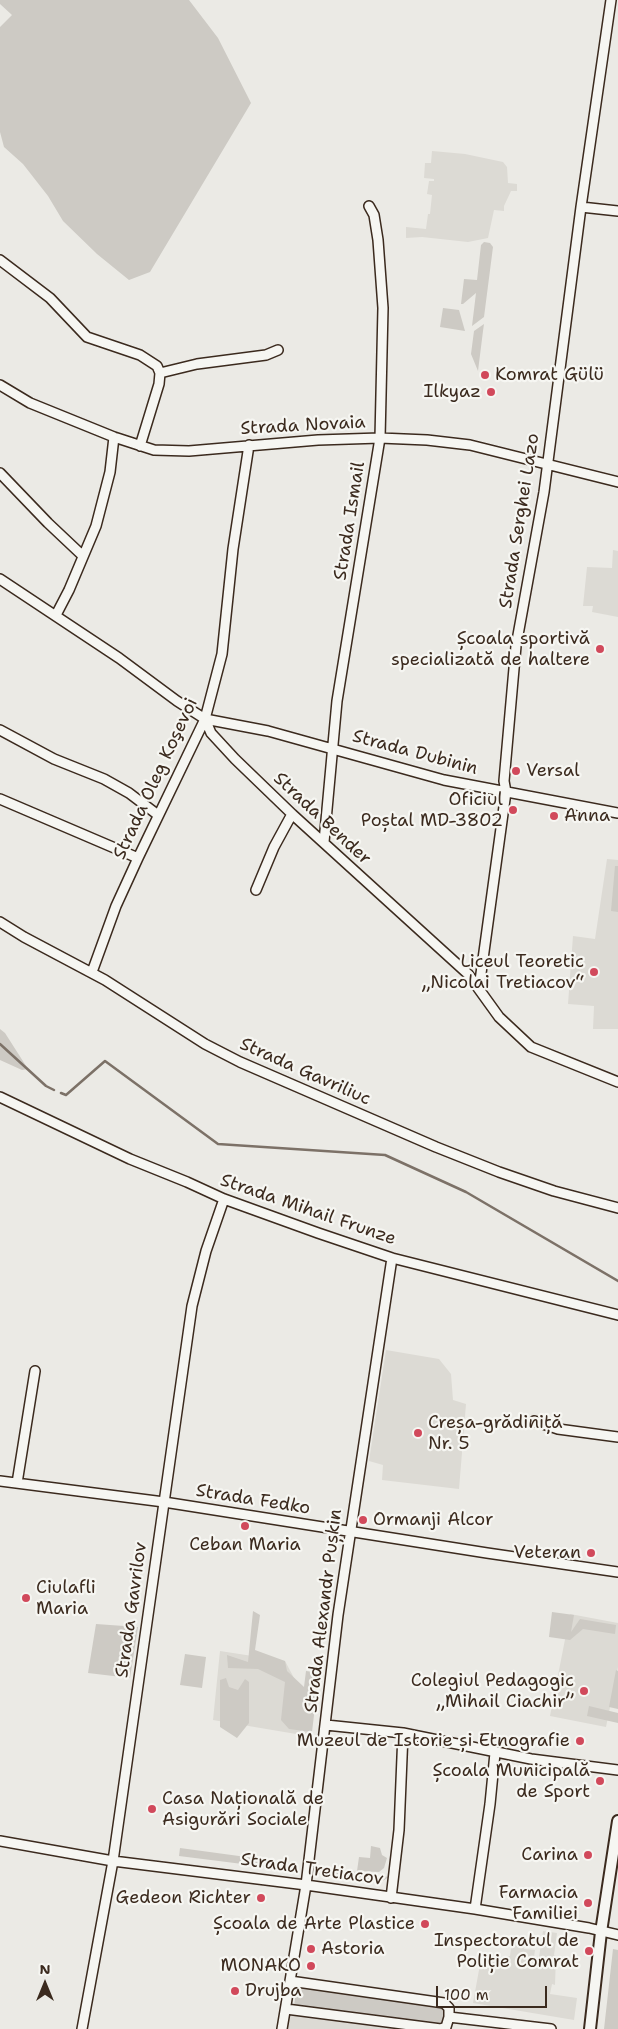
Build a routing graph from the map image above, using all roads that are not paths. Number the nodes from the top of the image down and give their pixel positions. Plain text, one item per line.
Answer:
1 (611, 0) edge
2 (369, 206) dead end
3 (581, 207) junction
4 (618, 211) edge
5 (0, 260) edge
6 (278, 350) dead end
7 (160, 373) junction
8 (0, 385) edge
9 (114, 437) junction
10 (380, 438) junction
11 (249, 445) junction
12 (140, 446) junction
13 (547, 464) junction
14 (0, 473) edge
15 (618, 482) edge
16 (84, 556) junction
17 (0, 579) edge
18 (56, 615) junction
19 (206, 719) junction
20 (0, 730) edge
21 (332, 747) junction
22 (506, 792) junction
23 (0, 799) edge
24 (618, 813) edge
25 (158, 814) junction
26 (292, 814) junction
27 (324, 842) junction
28 (138, 858) junction
29 (256, 890) dead end
30 (0, 922) edge
31 (92, 972) junction
32 (479, 988) junction
33 (618, 1082) edge
34 (0, 1097) edge
35 (224, 1199) junction
36 (618, 1208) edge
37 (392, 1258) junction
38 (618, 1315) edge
39 (35, 1371) dead end
40 (534, 1421) dead end
41 (618, 1437) edge
42 (0, 1481) edge
43 (17, 1483) junction
44 (164, 1502) junction
45 (350, 1532) junction
46 (618, 1572) edge
47 (326, 1725) junction
48 (403, 1733) junction
49 (495, 1753) junction
50 (618, 1770) edge
51 (618, 1820) edge
52 (0, 1842) edge
53 (113, 1861) junction
54 (306, 1885) junction
55 (391, 1898) junction
56 (475, 1909) junction
57 (601, 1932) junction
58 (618, 1935) edge
59 (290, 1981) junction
60 (286, 2009) junction
61 (449, 2018) junction
62 (82, 2029) edge
63 (282, 2029) edge
64 (551, 2029) edge
65 (590, 2029) edge

1 - 3 street, Strada Serghei Lazo
2 - 10 street, Strada Ismail
3 - 4 street
3 - 13 street, Strada Serghei Lazo
5 - 7 street
6 - 7 street
7 - 12 street
8 - 9 street, Strada Novaia
9 - 12 street, Strada Novaia
9 - 16 street
10 - 11 street, Strada Novaia
10 - 13 street, Strada Novaia
10 - 21 street, Strada Ismail
11 - 12 street, Strada Novaia
11 - 19 street, Strada Oleg Koşevoi
13 - 15 street, Strada Novaia
13 - 22 street, Strada Serghei Lazo
14 - 16 street
16 - 18 street
17 - 18 street, Strada Bender
18 - 19 street, Strada Bender
19 - 21 street, Strada Dubinin
19 - 25 street, Strada Oleg Koşevoi
19 - 26 street, Strada Bender
20 - 25 street
21 - 22 street, Strada Dubinin
21 - 27 street, Strada Ismail
22 - 24 street, Strada Dubinin
22 - 32 street, Strada Serghei Lazo
23 - 28 street
25 - 28 street, Strada Oleg Koşevoi
26 - 27 street, Strada Bender
26 - 29 street
27 - 32 street, Strada Bender
28 - 31 street, Strada Oleg Koşevoi
30 - 31 street, Strada Gavriliuc
31 - 36 street, Strada Gavriliuc
32 - 33 street, Strada Bender
34 - 35 street, Strada Mihail Frunze
35 - 37 street, Strada Mihail Frunze
35 - 44 street, Strada Gavrilov
37 - 38 street, Strada Mihail Frunze
37 - 45 street, Strada Alexandr Pușkin
39 - 43 street
40 - 41 street
42 - 43 street, Strada Fedko
43 - 44 street, Strada Fedko
44 - 45 street, Strada Fedko
44 - 53 street, Strada Gavrilov
45 - 46 street, Strada Fedko
45 - 47 street, Strada Alexandr Pușkin
47 - 48 street
47 - 54 street, Strada Alexandr Pușkin
48 - 49 street
48 - 55 street
49 - 50 street
49 - 56 street
51 - 57 main road
52 - 53 street, Strada Tretiacov
53 - 54 street, Strada Tretiacov
53 - 62 street, Strada Gavrilov
54 - 55 street, Strada Tretiacov
54 - 59 street, Strada Alexandr Pușkin
55 - 56 street, Strada Tretiacov
56 - 57 street, Strada Tretiacov
57 - 58 street, Strada Tretiacov
57 - 65 main road
59 - 60 street, Strada Alexandr Pușkin
59 - 61 street
60 - 61 street
60 - 63 street, Strada Alexandr Pușkin
61 - 64 street

